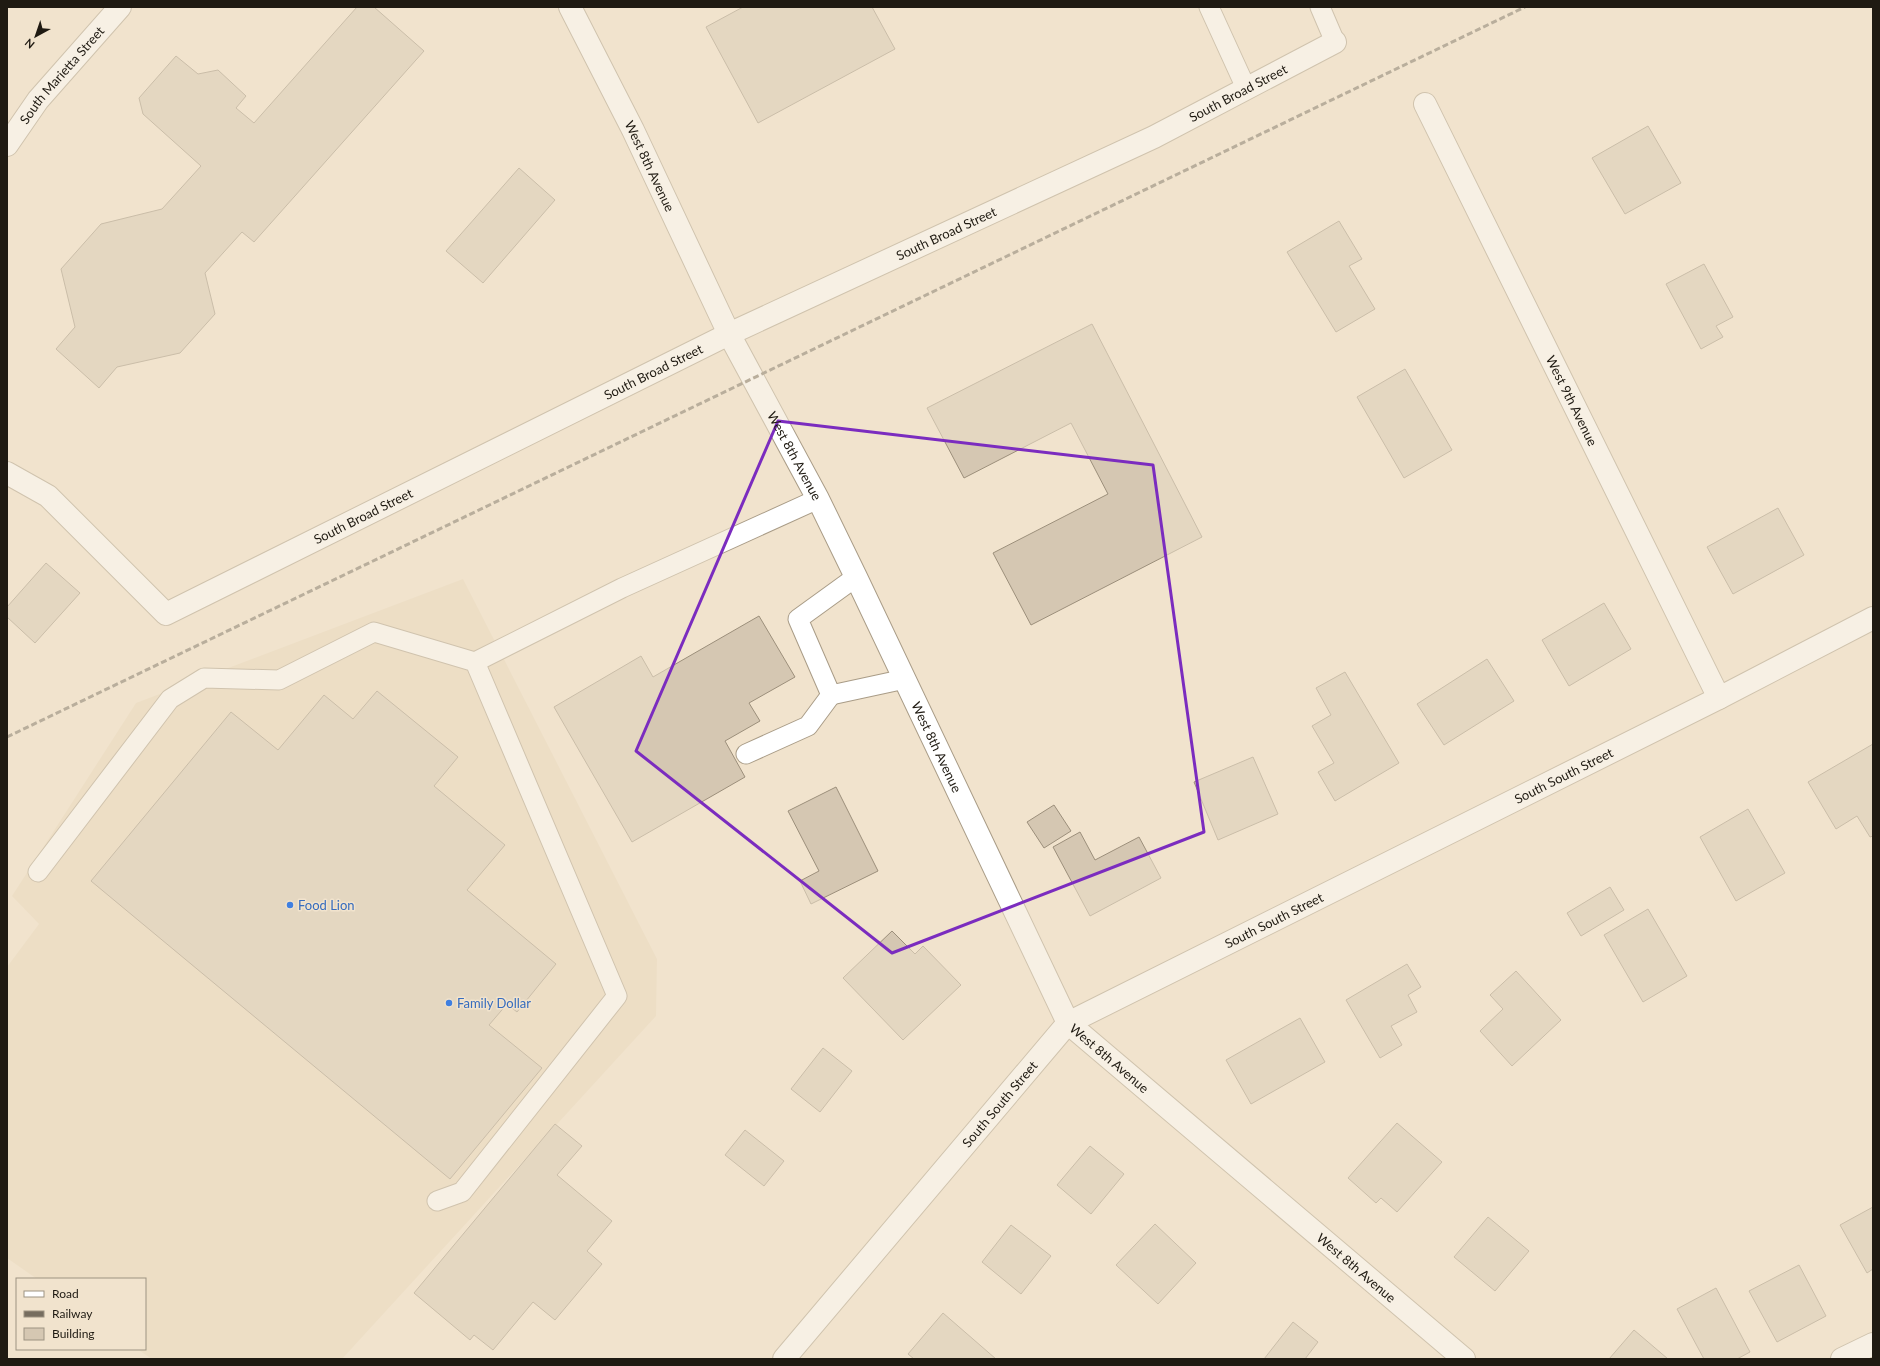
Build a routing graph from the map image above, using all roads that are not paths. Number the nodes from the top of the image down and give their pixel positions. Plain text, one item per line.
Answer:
1 (120, 7) edge
2 (570, 7) edge
3 (1209, 7) edge
4 (1320, 7) edge
5 (1335, 42) joint
6 (1246, 88) junction
7 (1425, 104) dead end
8 (7, 145) edge
9 (728, 334) junction
10 (7, 474) edge
11 (818, 499) junction
12 (856, 576) junction
13 (1873, 618) edge
14 (475, 662) junction
15 (905, 679) junction
16 (831, 695) junction
17 (1719, 698) junction
18 (746, 754) dead end
19 (38, 872) dead end
20 (1068, 1023) junction
21 (438, 1201) dead end
22 (1873, 1344) edge
23 (784, 1359) edge
24 (1464, 1359) edge
25 (1842, 1359) edge

1 - 8 street, South Marietta Street
2 - 9 street, West 8th Avenue
3 - 6 lane
4 - 5 lane
5 - 6 street, South Broad Street
6 - 9 street, South Broad Street
7 - 17 street, West 9th Avenue
9 - 10 street, South Broad Street
9 - 11 street, West 8th Avenue
11 - 12 street, West 8th Avenue
11 - 14 lane
12 - 15 street, West 8th Avenue
12 - 16 lane
13 - 17 street, South South Street
14 - 19 lane
14 - 21 lane
15 - 16 lane
15 - 20 street, West 8th Avenue
16 - 18 lane
17 - 20 street, South South Street
20 - 23 street, South South Street
20 - 24 street, West 8th Avenue
22 - 25 street

